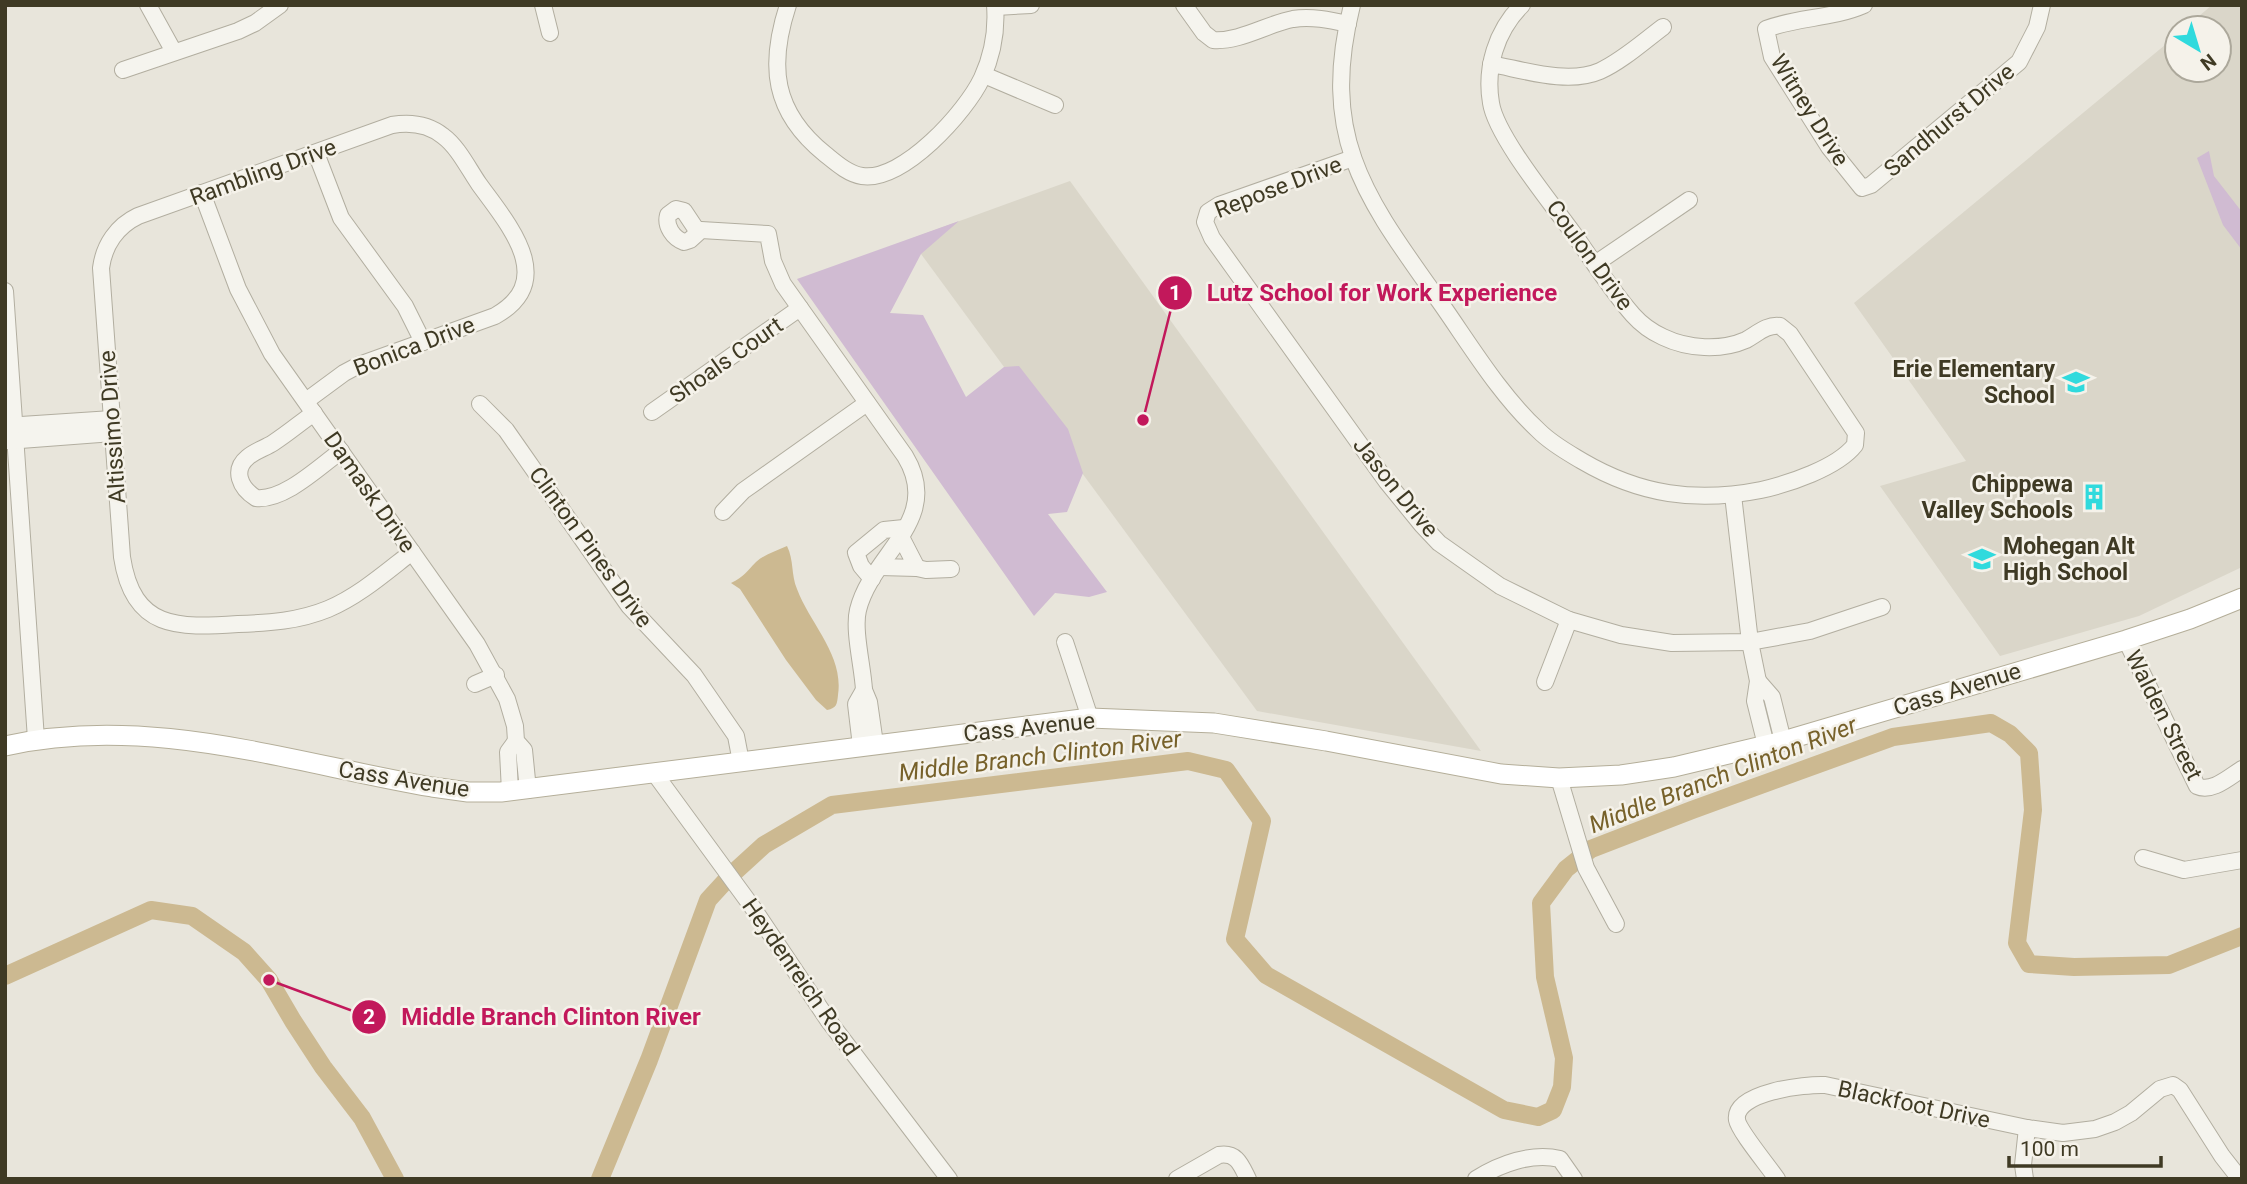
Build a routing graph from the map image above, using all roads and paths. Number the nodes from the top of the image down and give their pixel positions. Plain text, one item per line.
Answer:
1 (148, 5) edge
2 (280, 5) edge
3 (543, 5) edge
4 (788, 5) edge
5 (1031, 5) edge
6 (1184, 5) edge
7 (1353, 5) edge
8 (1522, 5) edge
9 (1864, 5) edge
10 (2042, 5) edge
11 (996, 6) edge
12 (1348, 23) junction
13 (1663, 27) dead end
14 (550, 33) dead end
15 (174, 52) junction
16 (1491, 65) junction
17 (123, 70) dead end
18 (984, 75) junction
19 (1055, 105) dead end
20 (316, 153) junction
21 (1353, 158) junction
22 (1862, 188) joint
23 (202, 194) junction
24 (1689, 200) dead end
25 (1205, 216) joint
26 (698, 232) dead end
27 (110, 240) joint
28 (1595, 264) junction
29 (5, 290) edge
30 (521, 290) joint
31 (800, 307) junction
32 (423, 342) junction
33 (867, 403) junction
34 (480, 404) dead end
35 (310, 407) junction
36 (652, 412) dead end
37 (112, 426) junction
38 (10, 433) edge
39 (341, 452) junction
40 (1733, 495) junction
41 (723, 512) dead end
42 (902, 532) junction
43 (412, 552) junction
44 (917, 568) junction
45 (951, 569) dead end
46 (876, 573) junction
47 (2242, 598) edge
48 (1882, 607) dead end
49 (1569, 620) junction
50 (2126, 640) junction
51 (1065, 642) dead end
52 (1750, 642) junction
53 (496, 675) junction
54 (1545, 682) dead end
55 (475, 684) dead end
56 (1090, 718) junction
57 (36, 739) junction
58 (1775, 743) junction
59 (868, 745) junction
60 (5, 746) edge
61 (741, 762) junction
62 (2242, 769) edge
63 (655, 774) junction
64 (1559, 778) junction
65 (519, 790) junction
66 (2143, 858) dead end
67 (2242, 860) edge
68 (1616, 923) dead end
69 (2027, 1128) junction
70 (949, 1179) edge
71 (1177, 1179) edge
72 (1248, 1179) edge
73 (1476, 1179) edge
74 (1574, 1179) edge
75 (1777, 1179) edge
76 (2025, 1179) edge
77 (2240, 1179) edge

1 - 15 street
2 - 15 street
3 - 14 street
4 - 18 street
5 - 11 street
6 - 12 street
7 - 12 street
8 - 16 street, Coulon Drive
9 - 22 street, Witney Drive
10 - 22 street, Sandhurst Drive
11 - 18 street
12 - 21 street
13 - 16 street
15 - 17 street
16 - 28 street, Coulon Drive
18 - 19 street
20 - 23 street, Rambling Drive
20 - 30 street, Rambling Drive
20 - 32 street
21 - 25 street, Repose Drive
21 - 40 street
23 - 27 street, Rambling Drive
23 - 35 street, Damask Drive
24 - 28 street
25 - 49 street, Jason Drive
26 - 31 street
27 - 37 street, Altissimo Drive
28 - 40 street, Coulon Drive
29 - 38 street
30 - 32 street, Bonica Drive
31 - 33 street
31 - 36 street, Shoals Court
32 - 35 street, Bonica Drive
33 - 41 street
33 - 42 street
34 - 61 street, Clinton Pines Drive
35 - 39 street, Damask Drive
35 - 39 street, Bonica Drive
37 - 38 street
37 - 43 street, Altissimo Drive
38 - 57 street
39 - 43 street, Damask Drive
40 - 52 street
42 - 44 street
42 - 46 street
42 - 46 street
43 - 53 street, Damask Drive
44 - 45 street
44 - 46 street
46 - 59 street
47 - 50 main road, Cass Avenue
48 - 52 street, Jason Drive
49 - 52 street, Jason Drive
49 - 54 street
50 - 58 main road, Cass Avenue
50 - 62 street, Walden Street
51 - 56 street
52 - 58 street
53 - 55 street
53 - 65 street, Damask Drive
56 - 59 main road, Cass Avenue
56 - 64 main road, Cass Avenue
57 - 60 main road, Cass Avenue
57 - 65 main road, Cass Avenue
58 - 64 main road, Cass Avenue
59 - 61 main road, Cass Avenue
61 - 63 main road, Cass Avenue
63 - 65 main road, Cass Avenue
63 - 70 street, Heydenreich Road
64 - 68 street
66 - 67 street
69 - 75 street, Blackfoot Drive
69 - 76 street
69 - 77 street, Blackfoot Drive
71 - 72 street
73 - 74 street

